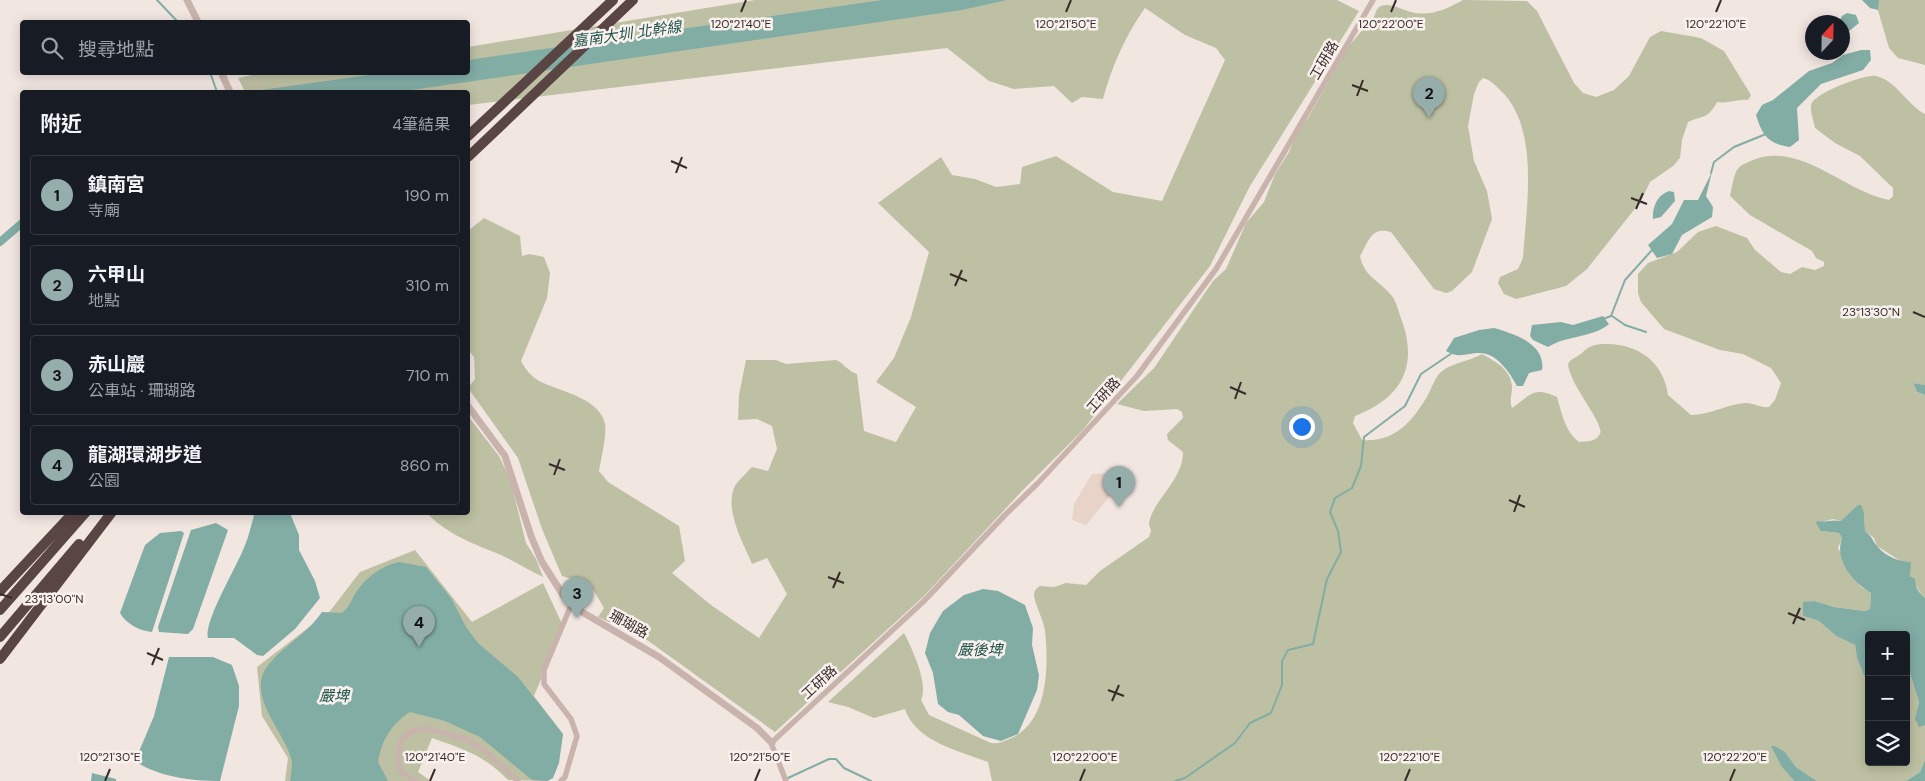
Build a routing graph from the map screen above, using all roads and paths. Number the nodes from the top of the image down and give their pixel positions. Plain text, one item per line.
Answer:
1 (188, 0) edge
2 (613, 0) edge
3 (632, 0) edge
4 (1373, 0) edge
5 (197, 20) edge
6 (222, 75) edge
7 (229, 90) edge
8 (470, 134) edge
9 (470, 155) edge
10 (470, 409) edge
11 (71, 515) edge
12 (83, 515) edge
13 (108, 515) edge
14 (109, 515) edge
15 (0, 591) edge
16 (572, 604) junction
17 (0, 610) edge
18 (0, 636) edge
19 (0, 659) edge
20 (772, 743) junction
21 (416, 781) edge
22 (518, 781) edge
23 (561, 781) edge
24 (786, 781) edge

1 - 5 street
2 - 8 highway
3 - 9 highway
4 - 20 street, 工研路
6 - 7 street
10 - 16 street, 珊瑚路
11 - 15 highway
12 - 17 highway
13 - 18 highway
14 - 19 highway
16 - 20 street, 珊瑚路
16 - 23 street
20 - 24 street, 珊瑚路
21 - 22 street

